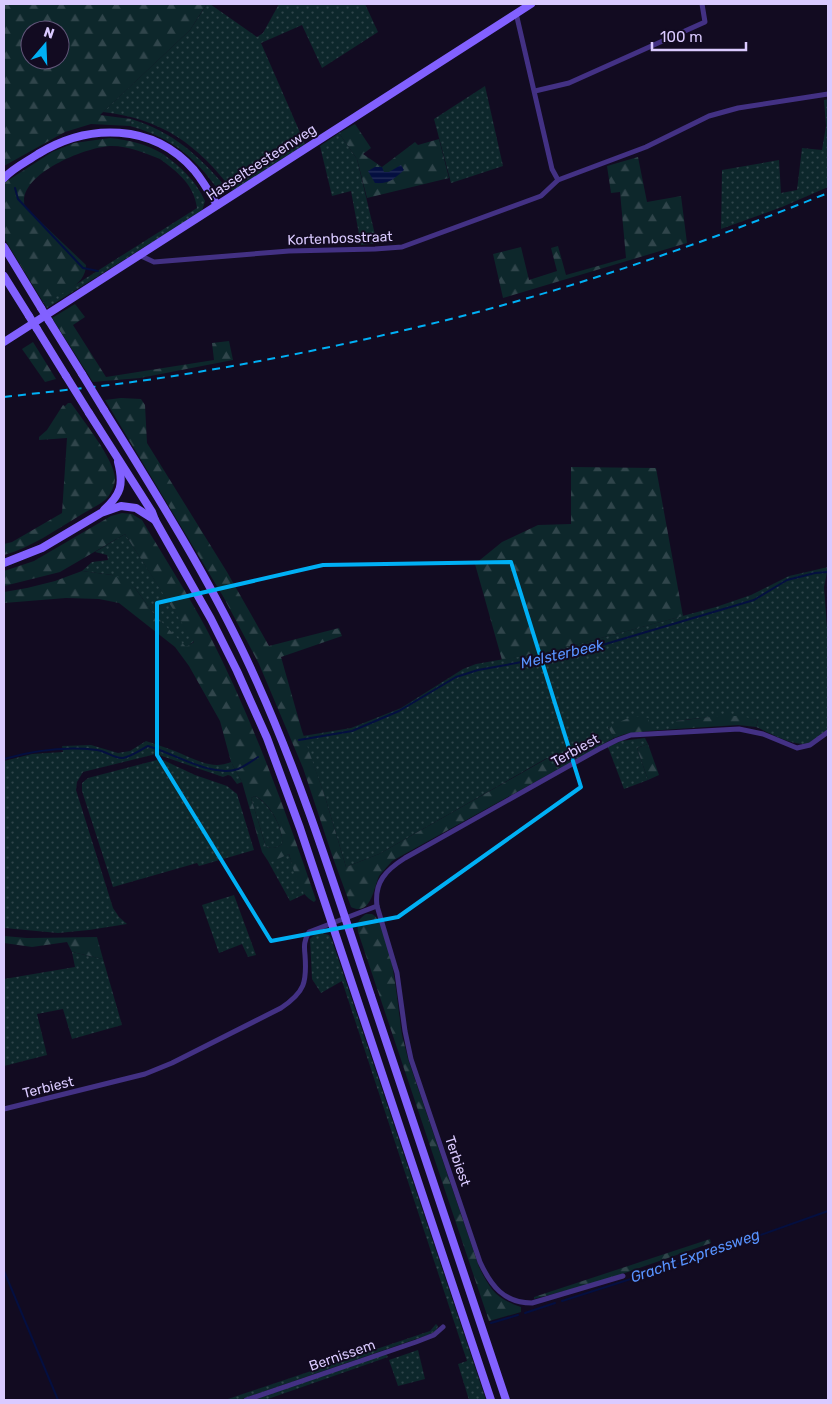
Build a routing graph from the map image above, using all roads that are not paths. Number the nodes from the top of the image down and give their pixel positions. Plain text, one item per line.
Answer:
1 (531, 4) edge
2 (702, 4) edge
3 (516, 13) junction
4 (535, 91) junction
5 (828, 94) edge
6 (6, 175) edge
7 (558, 180) junction
8 (218, 204) junction
9 (4, 247) edge
10 (139, 255) junction
11 (4, 276) edge
12 (4, 342) edge
13 (116, 458) junction
14 (101, 513) junction
15 (155, 520) junction
16 (4, 563) edge
17 (828, 732) edge
18 (377, 906) junction
19 (346, 918) junction
20 (332, 923) junction
21 (4, 1110) edge
22 (623, 1276) dead end
23 (443, 1327) dead end
24 (246, 1400) edge
25 (492, 1400) edge
26 (506, 1400) edge

1 - 3 main road, Hasseltsesteenweg
2 - 4 street
3 - 4 street
3 - 8 main road, Hasseltsesteenweg
4 - 7 street
5 - 7 street, Kortenbosstraat
6 - 8 main road
7 - 10 street, Kortenbosstraat
8 - 10 main road, Hasseltsesteenweg
9 - 19 main road, bridge
10 - 12 main road, Hasseltsesteenweg
11 - 13 main road, bridge
13 - 14 main road
13 - 15 main road
14 - 15 main road
14 - 16 main road
15 - 20 main road
17 - 18 street, Terbiest
18 - 19 street, Terbiest
18 - 22 street, Terbiest
19 - 20 street, Terbiest
19 - 26 main road
20 - 21 street, Terbiest
20 - 25 main road
23 - 24 street, Bernissem

